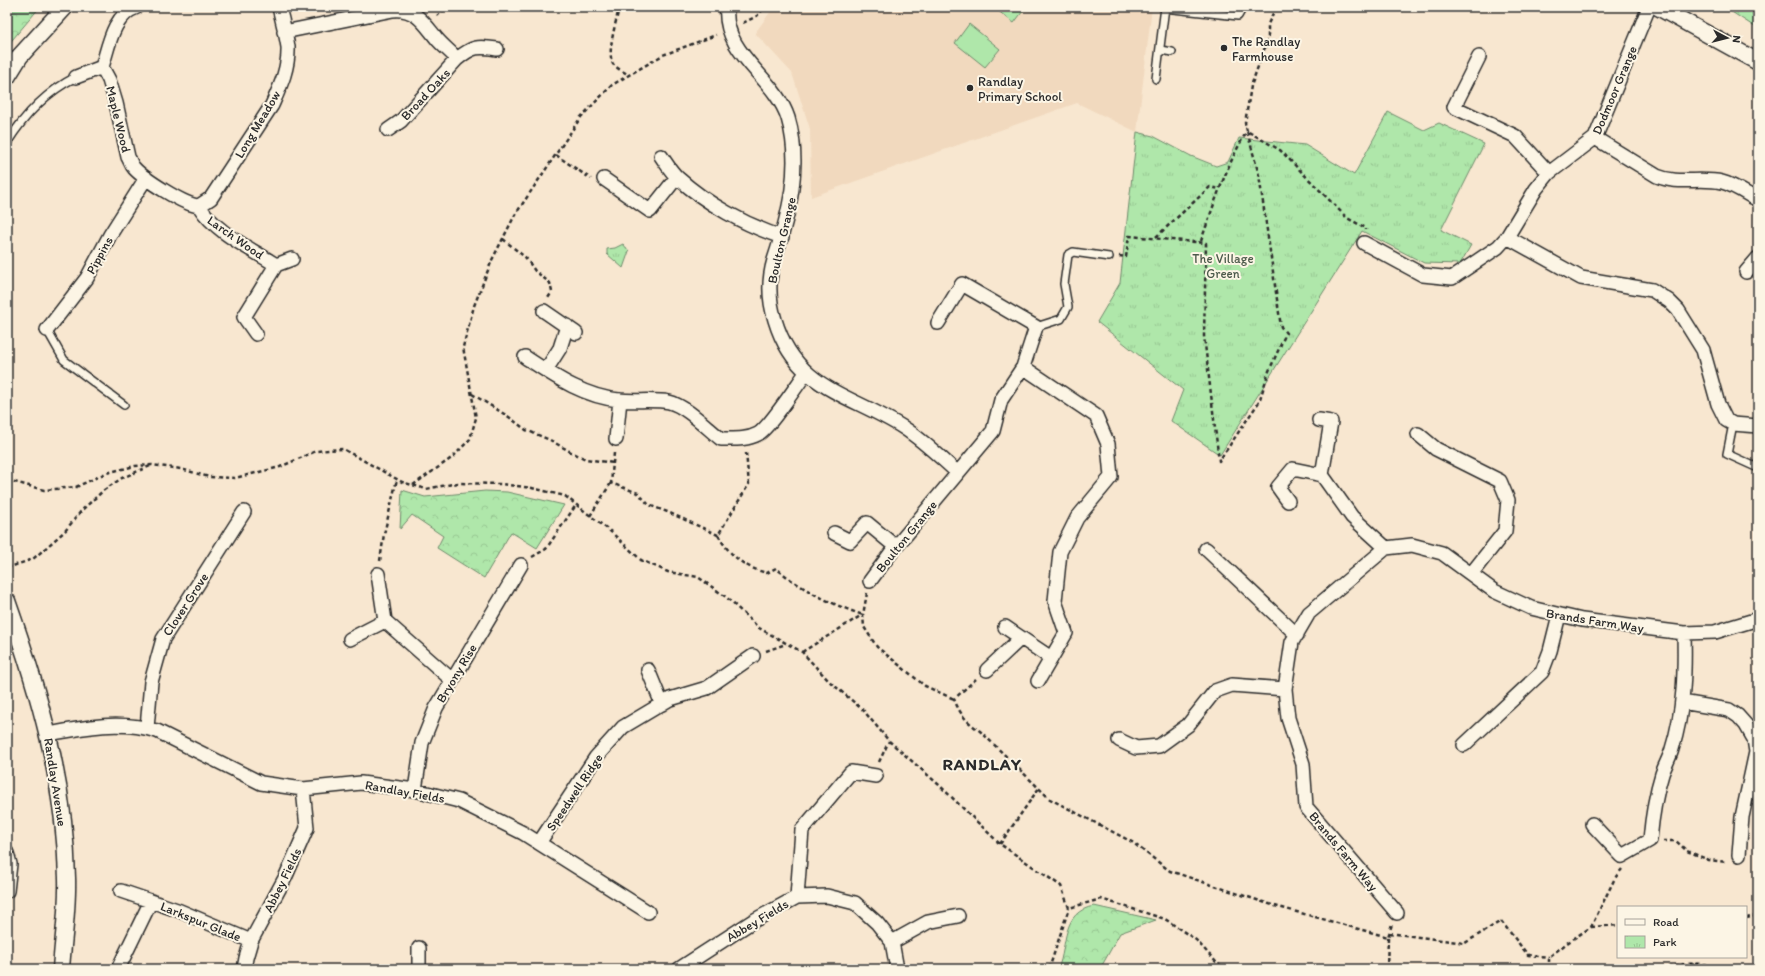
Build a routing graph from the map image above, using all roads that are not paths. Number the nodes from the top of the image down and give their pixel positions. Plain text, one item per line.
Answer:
1 (65, 7) edge
2 (137, 7) edge
3 (279, 7) edge
4 (727, 7) edge
5 (1164, 7) edge
6 (1243, 7) edge
7 (1650, 7) edge
8 (1658, 7) edge
9 (408, 9) edge
10 (1202, 10) edge
11 (284, 32) junction
12 (497, 49) dead end
13 (1161, 50) junction
14 (1172, 52) dead end
15 (1479, 57) dead end
16 (457, 59) junction
17 (1758, 62) edge
18 (102, 67) junction
19 (7, 77) edge
20 (76, 77) joint
21 (1156, 79) dead end
22 (388, 130) dead end
23 (1595, 138) junction
24 (7, 143) edge
25 (661, 156) dead end
26 (1549, 173) junction
27 (676, 177) junction
28 (146, 178) junction
29 (604, 179) road end
30 (1758, 200) edge
31 (199, 206) junction
32 (782, 237) junction
33 (1507, 237) junction
34 (1364, 243) road end
35 (1109, 257) road end
36 (1758, 258) edge
37 (292, 259) dead end
38 (276, 265) junction
39 (1746, 272) dead end
40 (544, 311) road end
41 (938, 323) dead end
42 (1036, 327) junction
43 (47, 330) joint
44 (256, 334) dead end
45 (525, 357) dead end
46 (1024, 367) junction
47 (546, 370) junction
48 (806, 372) junction
49 (620, 400) junction
50 (124, 405) dead end
51 (1319, 420) dead end
52 (1733, 424) junction
53 (1758, 426) edge
54 (1418, 434) dead end
55 (616, 439) road end
56 (1758, 468) edge
57 (958, 473) junction
58 (1322, 475) junction
59 (1288, 501) dead end
60 (244, 512) dead end
61 (834, 533) dead end
62 (896, 547) junction
63 (1386, 548) junction
64 (1206, 549) dead end
65 (521, 565) road end
66 (378, 574) road end
67 (1471, 574) junction
68 (870, 581) road end
69 (7, 601) edge
70 (1559, 615) junction
71 (1758, 619) edge
72 (385, 621) junction
73 (1005, 628) dead end
74 (1684, 633) junction
75 (1297, 635) junction
76 (1020, 638) junction
77 (350, 639) dead end
78 (753, 656) road end
79 (1051, 658) junction
80 (648, 670) dead end
81 (987, 670) road end
82 (452, 680) junction
83 (1038, 680) dead end
84 (1285, 689) junction
85 (1682, 702) junction
86 (662, 704) junction
87 (147, 728) junction
88 (49, 734) junction
89 (1120, 740) dead end
90 (1464, 745) dead end
91 (874, 775) road end
92 (303, 789) junction
93 (415, 790) junction
94 (1592, 824) dead end
95 (539, 843) junction
96 (7, 853) edge
97 (1739, 855) road end
98 (7, 891) edge
99 (121, 891) dead end
100 (797, 897) junction
101 (151, 901) junction
102 (648, 912) dead end
103 (1397, 913) road end
104 (958, 916) dead end
105 (251, 941) junction
106 (892, 942) junction
107 (419, 948) dead end
108 (60, 969) edge
109 (118, 969) edge
110 (244, 969) edge
111 (419, 969) edge
112 (679, 969) edge
113 (897, 969) edge

1 - 19 street
2 - 18 street
3 - 11 street, Long Meadow
4 - 32 street, Boulton Grange
5 - 10 lane
5 - 13 lane
6 - 10 lane
7 - 23 street, Dodmoor Grange
8 - 17 street
9 - 11 street, Broad Oaks
9 - 16 street, Broad Oaks
11 - 31 street, Long Meadow
12 - 16 street
13 - 14 lane
13 - 21 lane
15 - 26 street
16 - 22 street, Broad Oaks
18 - 20 street
18 - 28 street, Maple Wood
20 - 24 lane
23 - 26 street, Dodmoor Grange
23 - 30 street
25 - 27 street
26 - 33 street, Dodmoor Grange
27 - 29 street
27 - 32 street
28 - 31 street, Maple Wood
28 - 43 street, Pippins
31 - 38 street, Larch Wood
32 - 48 street, Boulton Grange
33 - 34 street, Dodmoor Grange
33 - 52 street
35 - 42 lane
36 - 39 street
37 - 38 street, Larch Wood
38 - 44 street, Larch Wood
40 - 47 street
41 - 42 street
42 - 46 street, Boulton Grange
43 - 50 lane
45 - 47 street
46 - 57 street, Boulton Grange
46 - 79 street
47 - 49 street
48 - 49 street
48 - 57 street, Boulton Grange
49 - 55 street
51 - 58 street
52 - 53 street
52 - 56 lane
54 - 67 street
57 - 62 street, Boulton Grange
58 - 59 street
58 - 63 street
60 - 87 street, Clover Grove
61 - 62 street
62 - 68 street, Boulton Grange
63 - 67 street, Brands Farm Way
63 - 75 street, Brands Farm Way
64 - 75 street
65 - 82 street, Bryony Rise
66 - 72 street
67 - 70 street, Brands Farm Way
69 - 88 street, Randlay Avenue
70 - 74 street, Brands Farm Way
70 - 90 street
71 - 74 street, Brands Farm Way
72 - 77 street
72 - 82 street
73 - 76 street
74 - 85 street
75 - 84 street, Brands Farm Way
76 - 79 street
76 - 81 street
78 - 86 street, Speedwell Ridge
79 - 83 street
80 - 86 street
82 - 93 street, Bryony Rise
84 - 89 street
84 - 103 street, Brands Farm Way
85 - 94 street
85 - 97 street
86 - 95 street, Speedwell Ridge
87 - 88 street, Randlay Fields
87 - 92 street, Randlay Fields
88 - 108 street, Randlay Avenue
91 - 100 street
92 - 93 street, Randlay Fields
92 - 105 street, Abbey Fields
93 - 95 street, Randlay Fields
95 - 102 street, Randlay Fields
96 - 98 street
99 - 101 street, Larkspur Glade
100 - 106 street, Abbey Fields
100 - 112 street, Abbey Fields
101 - 105 street, Larkspur Glade
101 - 109 street, Larkspur Glade
104 - 106 street
105 - 110 street, Abbey Fields
106 - 113 street, Abbey Fields
107 - 111 street

